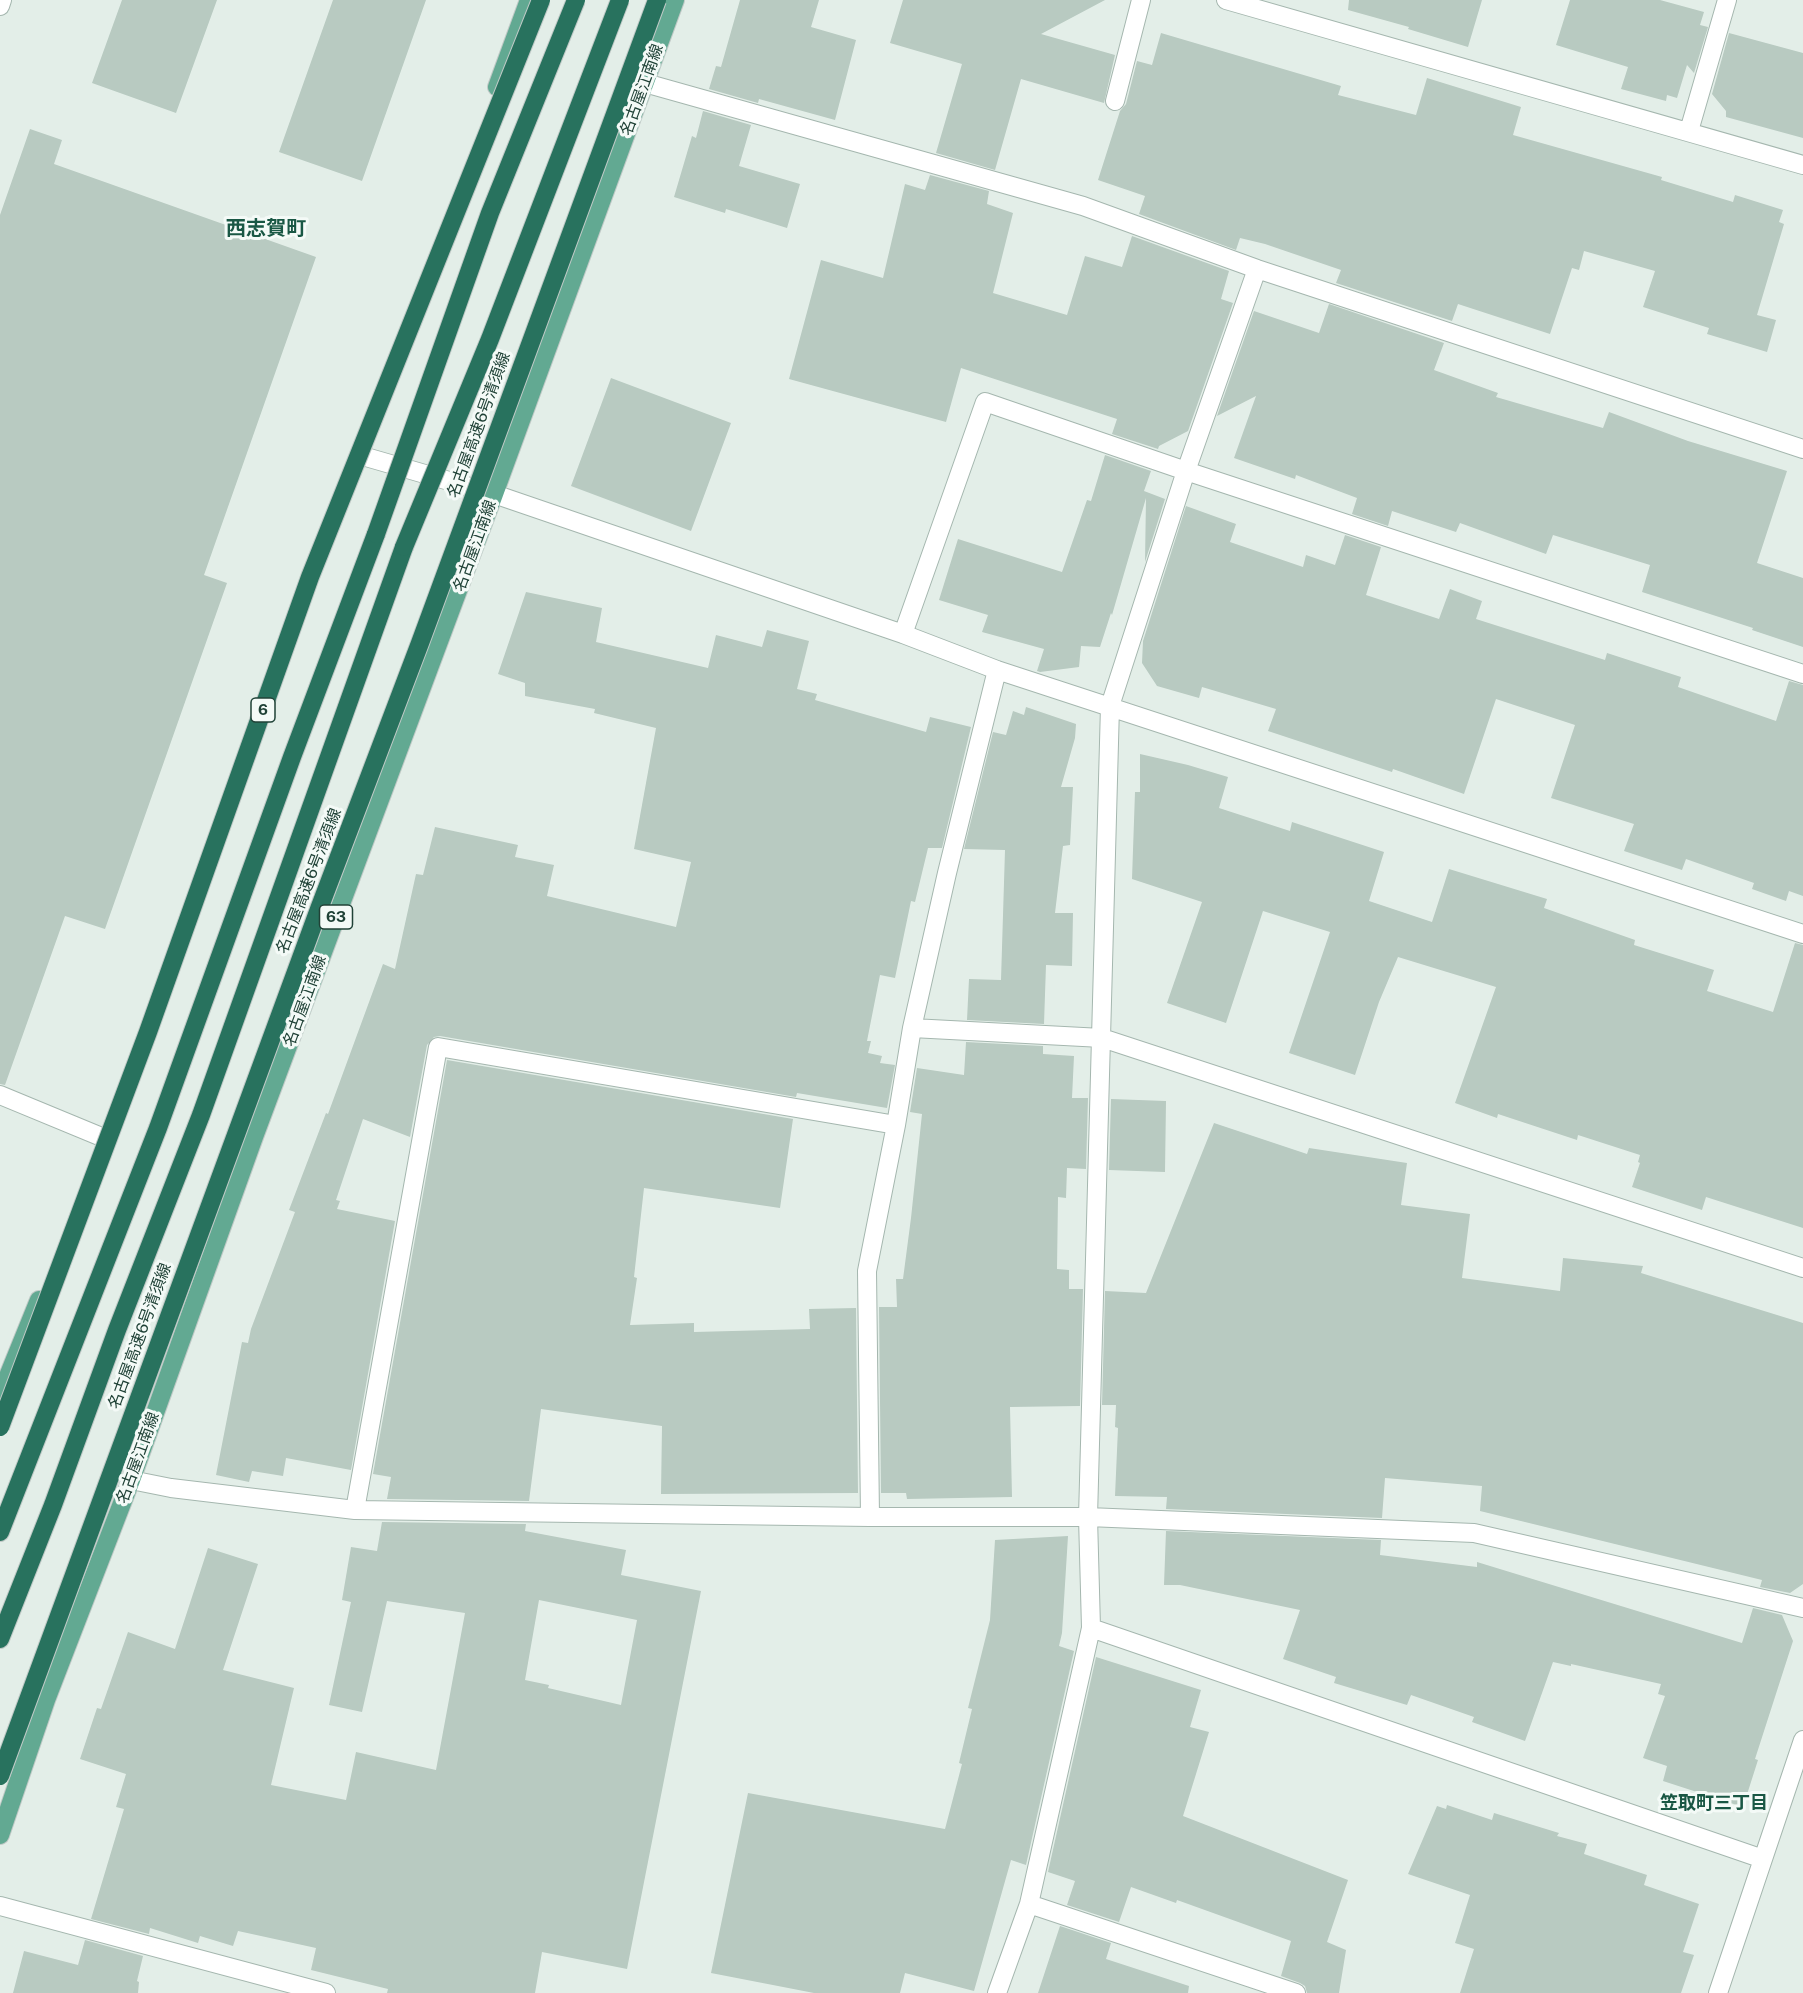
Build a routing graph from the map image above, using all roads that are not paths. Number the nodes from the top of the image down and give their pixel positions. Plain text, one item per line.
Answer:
1 (2, 0) edge
2 (528, 0) edge
3 (541, 0) edge
4 (576, 0) edge
5 (620, 0) edge
6 (657, 0) edge
7 (675, 0) edge
8 (1141, 0) edge
9 (1226, 0) edge
10 (1727, 0) edge
11 (0, 6) edge
12 (645, 83) junction
13 (1115, 101) dead end
14 (1689, 131) junction
15 (1803, 165) edge
16 (1257, 269) junction
17 (1803, 450) edge
18 (366, 457) junction
19 (1186, 471) junction
20 (494, 494) junction
21 (903, 634) junction
22 (997, 670) junction
23 (1803, 674) edge
24 (1110, 706) junction
25 (1803, 934) edge
26 (912, 1028) junction
27 (1102, 1038) junction
28 (0, 1095) edge
29 (896, 1125) junction
30 (104, 1138) junction
31 (1803, 1268) edge
32 (0, 1396) edge
33 (0, 1426) edge
34 (131, 1480) junction
35 (355, 1510) junction
36 (1088, 1516) junction
37 (870, 1517) junction
38 (0, 1532) edge
39 (1803, 1608) edge
40 (1091, 1628) junction
41 (0, 1639) edge
42 (1803, 1741) edge
43 (0, 1776) edge
44 (0, 1835) edge
45 (1763, 1859) junction
46 (1029, 1904) junction
47 (0, 1906) edge
48 (326, 1993) edge
49 (997, 1993) edge
50 (1296, 1993) edge
51 (1718, 1993) edge

1 - 11 street
2 - 18 main road
3 - 33 highway, 6, bridge
4 - 38 highway, bridge
5 - 41 highway, bridge
6 - 43 highway, 名古屋高速6号清須線, bridge
7 - 12 main road, 名古屋江南線 / 63
8 - 13 street
9 - 14 street
10 - 14 street
12 - 16 street
12 - 20 main road, 名古屋江南線 / 63
14 - 15 street
16 - 17 street
16 - 19 street
18 - 20 street
18 - 30 main road
19 - 21 street
19 - 23 street
19 - 24 street
20 - 21 street
20 - 34 main road, 名古屋江南線 / 63
21 - 22 street
22 - 24 street
22 - 26 street
24 - 25 street
24 - 27 street
26 - 27 street
26 - 29 street
27 - 31 street
27 - 36 street
28 - 30 street
29 - 35 street
29 - 37 street
30 - 32 main road
34 - 35 street
34 - 44 main road, 名古屋江南線 / 63
35 - 37 street
36 - 37 street
36 - 39 street
36 - 40 street
40 - 45 street
40 - 46 street
42 - 45 street
45 - 51 street
46 - 49 street
46 - 50 street
47 - 48 street

